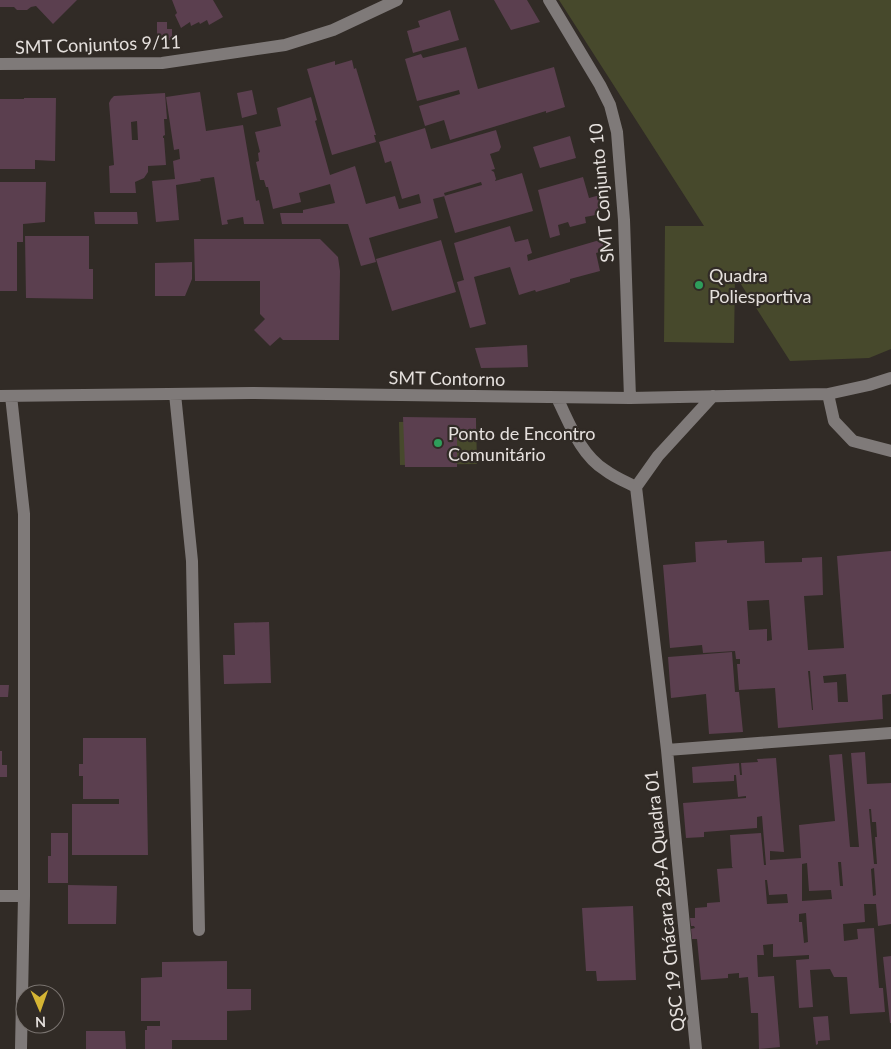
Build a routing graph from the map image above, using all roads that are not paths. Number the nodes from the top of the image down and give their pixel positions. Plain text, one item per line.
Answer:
1 (397, 0) edge
2 (549, 0) edge
3 (0, 64) edge
4 (891, 378) edge
5 (175, 394) junction
6 (828, 394) junction
7 (5, 396) edge
8 (713, 396) junction
9 (557, 398) junction
10 (630, 398) junction
11 (891, 452) edge
12 (636, 487) junction
13 (891, 733) edge
14 (667, 750) junction
15 (0, 896) edge
16 (24, 896) junction
17 (198, 930) dead end
18 (22, 1049) edge
19 (696, 1049) edge

1 - 3 street, SMT Conjuntos 9/11
2 - 10 street, SMT Conjunto 10
4 - 6 street, SMT Contorno
5 - 7 street, SMT Contorno
5 - 9 street, SMT Contorno
5 - 17 street
6 - 8 street, SMT Contorno
6 - 11 street
7 - 16 street
8 - 10 street, SMT Contorno
8 - 12 street
9 - 10 street, SMT Contorno
9 - 12 street
12 - 14 street, QSC 19 Chácara 28-A Quadra 01
13 - 14 street, QSC 19 Chácara 28-A Quadra 01
14 - 19 street, QSC 19 Chácara 28-A Quadra 01
15 - 16 street
16 - 18 street

